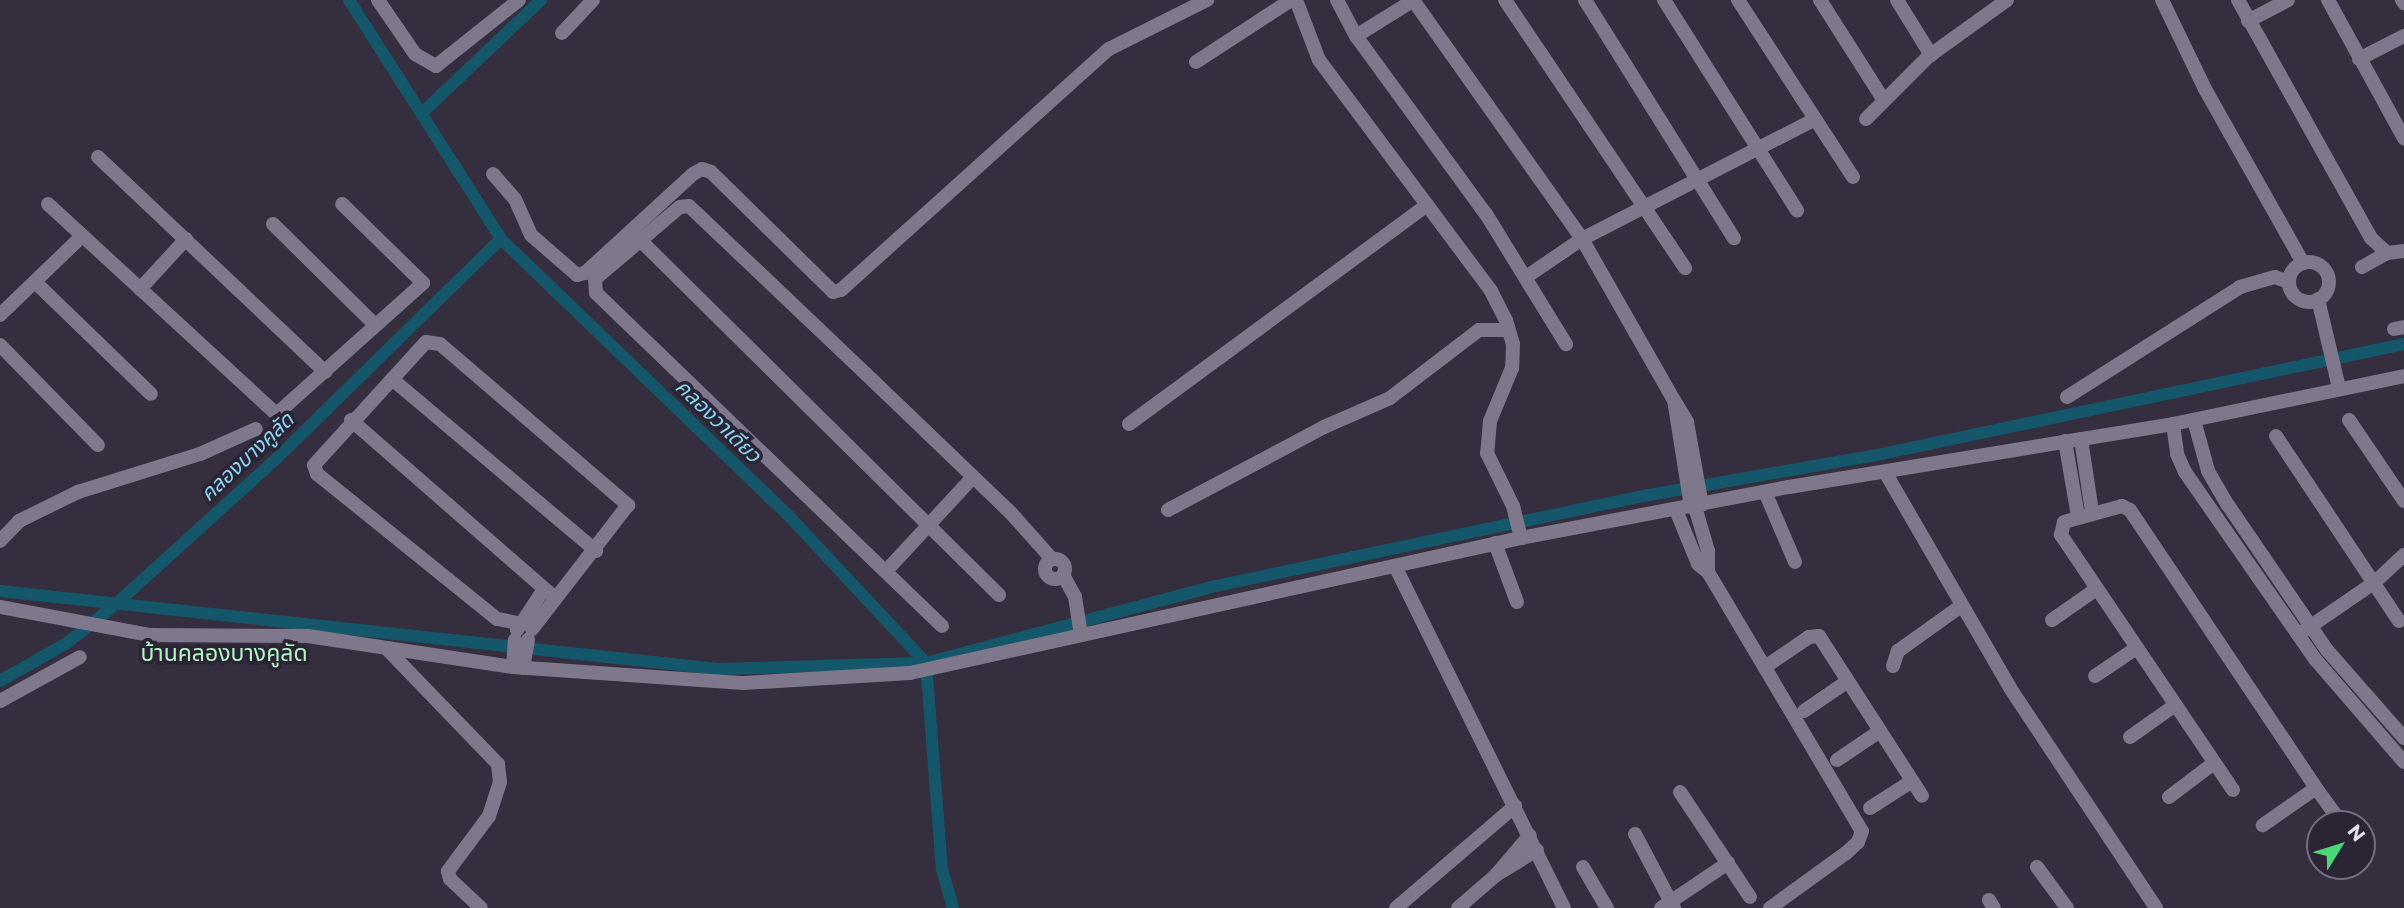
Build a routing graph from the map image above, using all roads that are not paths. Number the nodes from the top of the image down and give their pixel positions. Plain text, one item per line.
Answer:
1 (378, 0) edge
2 (519, 0) edge
3 (593, 0) edge
4 (1207, 0) edge
5 (1291, 0) edge
6 (1296, 0) edge
7 (1337, 0) edge
8 (1413, 0) edge
9 (1505, 0) edge
10 (1585, 0) edge
11 (1664, 0) edge
12 (1738, 0) edge
13 (1820, 0) edge
14 (1898, 0) edge
15 (1979, 0) edge
16 (2007, 0) edge
17 (2162, 0) edge
18 (2238, 0) edge
19 (2288, 0) edge
20 (2328, 0) edge
21 (1988, 13) junction
22 (2248, 21) junction
23 (562, 33) dead end
24 (1356, 36) junction
25 (2404, 36) edge
26 (1931, 55) junction
27 (2359, 59) junction
28 (1196, 62) dead end
29 (1883, 99) junction
30 (1815, 119) junction
31 (1866, 119) dead end
32 (2403, 132) edge
33 (1757, 147) junction
34 (98, 157) dead end
35 (493, 174) dead end
36 (1697, 177) junction
37 (1853, 177) dead end
38 (48, 204) dead end
39 (342, 204) dead end
40 (1646, 204) junction
41 (1427, 205) junction
42 (1797, 210) dead end
43 (273, 224) dead end
44 (82, 236) junction
45 (1734, 238) dead end
46 (187, 239) junction
47 (1582, 239) junction
48 (640, 240) junction
49 (2404, 251) edge
50 (2387, 253) junction
51 (2303, 263) junction
52 (2362, 267) dead end
53 (1685, 268) dead end
54 (1526, 277) junction
55 (35, 282) junction
56 (2289, 282) junction
57 (140, 289) junction
58 (2318, 299) junction
59 (0, 315) edge
60 (375, 325) junction
61 (1508, 330) junction
62 (1566, 344) dead end
63 (0, 345) edge
64 (325, 372) junction
65 (2404, 376) edge
66 (392, 379) junction
67 (2338, 382) junction
68 (151, 394) dead end
69 (2067, 397) dead end
70 (351, 420) junction
71 (2194, 420) junction
72 (2350, 420) dead end
73 (2173, 424) junction
74 (1129, 425) dead end
75 (256, 429) dead end
76 (2276, 436) dead end
77 (2081, 439) junction
78 (2065, 442) junction
79 (98, 445) dead end
80 (1885, 472) junction
81 (973, 477) junction
82 (2214, 483) junction
83 (1765, 492) junction
84 (2200, 493) junction
85 (2404, 501) edge
86 (1696, 502) junction
87 (1168, 510) dead end
88 (1676, 510) junction
89 (2085, 514) junction
90 (930, 527) junction
91 (1520, 534) junction
92 (0, 541) edge
93 (1495, 543) junction
94 (596, 551) junction
95 (2404, 555) edge
96 (1795, 562) dead end
97 (1395, 566) junction
98 (887, 570) junction
99 (1708, 572) junction
100 (2375, 582) junction
101 (2095, 590) junction
102 (550, 594) junction
103 (999, 595) dead end
104 (1517, 602) dead end
105 (1961, 606) junction
106 (0, 607) edge
107 (2052, 620) dead end
108 (2399, 621) dead end
109 (942, 626) dead end
110 (2311, 626) junction
111 (522, 632) junction
112 (1081, 633) junction
113 (2298, 635) junction
114 (386, 648) junction
115 (2135, 649) junction
116 (80, 657) dead end
117 (518, 663) junction
118 (1893, 666) dead end
119 (1765, 667) junction
120 (2095, 676) dead end
121 (1848, 681) junction
122 (0, 701) edge
123 (2174, 706) junction
124 (1804, 711) dead end
125 (1880, 731) junction
126 (2130, 737) dead end
127 (2404, 738) edge
128 (1837, 760) dead end
129 (2404, 762) edge
130 (2214, 763) junction
131 (1912, 781) junction
132 (2316, 788) junction
133 (2232, 790) dead end
134 (1680, 792) dead end
135 (1922, 796) dead end
136 (2169, 797) dead end
137 (1515, 806) junction
138 (1870, 808) dead end
139 (2332, 810) edge
140 (2263, 825) dead end
141 (1635, 834) dead end
142 (1530, 835) junction
143 (1537, 850) junction
144 (1728, 863) junction
145 (1583, 867) dead end
146 (2037, 867) dead end
147 (1496, 875) junction
148 (1750, 897) dead end
149 (1669, 906) edge
150 (481, 908) edge
151 (1396, 908) edge
152 (1458, 908) edge
153 (1564, 908) edge
154 (1607, 908) edge
155 (1770, 908) edge
156 (2067, 908) edge
157 (2156, 908) edge

1 - 2 street
3 - 23 street
4 - 35 street
5 - 28 street
6 - 41 street
7 - 24 street
8 - 24 street
8 - 47 street
9 - 40 street
10 - 36 street
11 - 33 street
12 - 30 street
13 - 29 street
14 - 26 street
15 - 21 street
16 - 21 street
17 - 51 street
18 - 22 street
19 - 22 street
20 - 27 street
21 - 26 street
22 - 50 street
24 - 54 street
25 - 27 street
26 - 29 street
27 - 32 street
29 - 31 street
30 - 33 street
30 - 37 street
33 - 36 street
33 - 42 street
34 - 46 street
36 - 40 street
36 - 45 street
38 - 44 street
39 - 60 street
40 - 47 street
40 - 53 street
41 - 61 street
41 - 74 street
43 - 60 street
44 - 55 street
44 - 57 street
46 - 57 street
46 - 64 street
47 - 54 street
47 - 86 street
48 - 81 street
48 - 90 street
48 - 98 street
49 - 50 street
50 - 52 street
51 - 56 street
51 - 58 street
54 - 62 street
55 - 59 street
55 - 68 street
56 - 58 street
56 - 69 street
57 - 64 street
58 - 67 street
60 - 64 street
61 - 87 street
61 - 91 street
63 - 79 street
65 - 67 street
66 - 70 street
66 - 94 street
66 - 94 street
67 - 71 street
70 - 102 street
70 - 111 street
71 - 73 street
71 - 82 street
72 - 85 street
73 - 77 street
73 - 84 street
75 - 92 street
76 - 100 street
77 - 78 street
77 - 89 street
78 - 80 street
78 - 89 street
80 - 83 street
80 - 105 street
81 - 90 street
81 - 112 street
82 - 84 street
82 - 110 street
83 - 86 street
83 - 96 street
84 - 113 street
86 - 88 street
86 - 99 street
88 - 91 street
88 - 99 street
89 - 101 street
89 - 132 street
90 - 98 street
90 - 103 street
91 - 93 street
93 - 97 street
93 - 104 street
94 - 102 street
95 - 100 street
97 - 112 street
97 - 137 street
98 - 109 street
99 - 119 street
100 - 108 street
100 - 110 street
101 - 107 street
101 - 115 street
102 - 111 street
105 - 118 street
105 - 157 street
106 - 114 street
110 - 113 street
110 - 127 street
111 - 117 street
112 - 117 street
113 - 129 street
114 - 117 street
114 - 150 street
115 - 120 street
115 - 123 street
116 - 122 street
119 - 121 street
119 - 155 street
121 - 124 street
121 - 125 street
123 - 126 street
123 - 130 street
125 - 128 street
125 - 131 street
130 - 133 street
130 - 136 street
131 - 135 street
131 - 138 street
132 - 139 street
132 - 140 street
134 - 144 street
137 - 142 street
137 - 151 street
141 - 149 street
142 - 143 street
142 - 147 street
143 - 147 street
143 - 153 street
144 - 148 street
144 - 149 street
145 - 154 street
146 - 156 street
147 - 152 street

